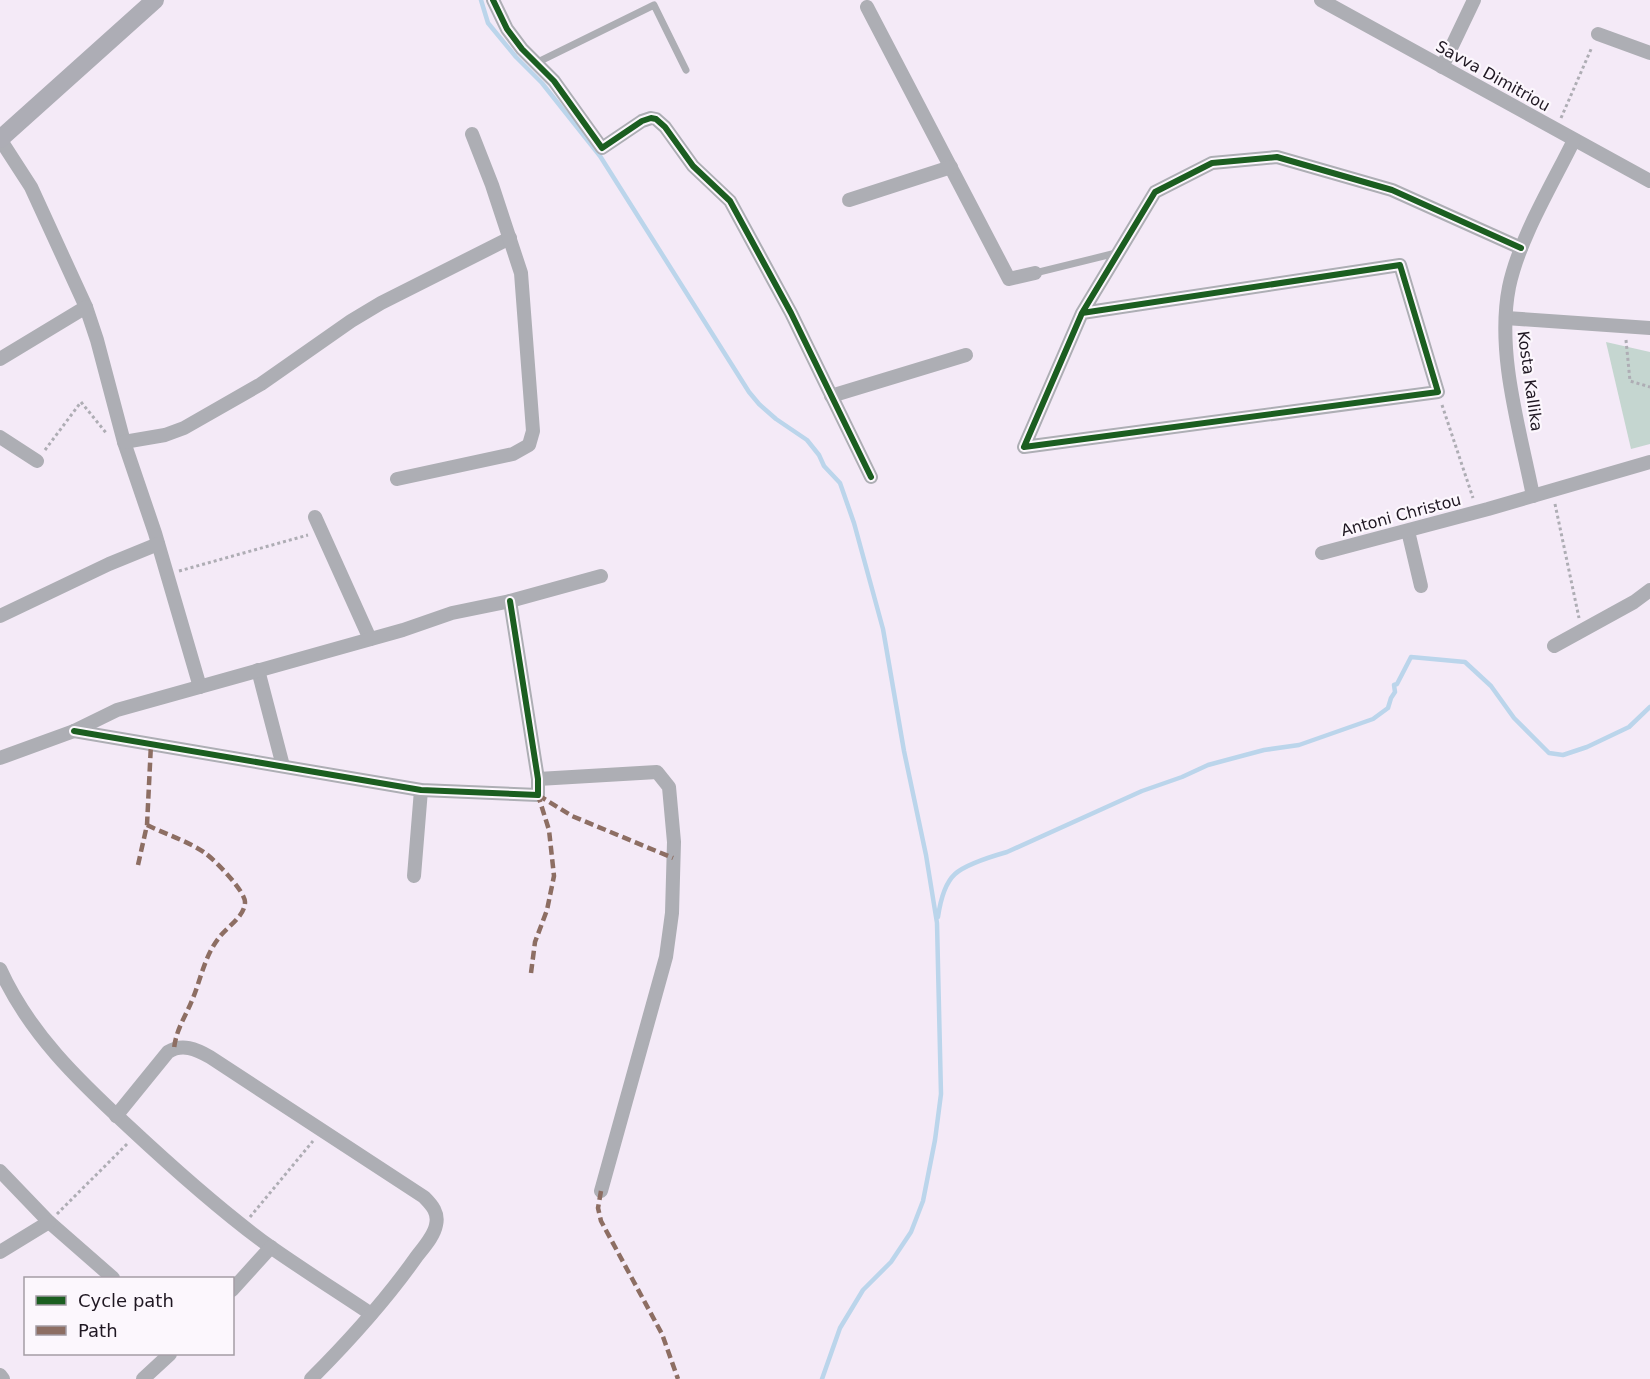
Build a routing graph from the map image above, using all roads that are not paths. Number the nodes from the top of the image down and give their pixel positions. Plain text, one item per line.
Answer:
1 (155, 0) edge
2 (493, 0) edge
3 (1321, 0) edge
4 (1474, 0) edge
5 (867, 7) dead end
6 (1598, 34) road end
7 (1650, 53) edge
8 (536, 63) junction
9 (1442, 67) junction
10 (686, 70) dead end
11 (472, 134) dead end
12 (0, 139) edge
13 (1574, 140) junction
14 (951, 167) junction
15 (1650, 181) edge
16 (849, 200) dead end
17 (510, 238) junction
18 (1521, 248) junction
19 (1119, 252) junction
20 (1035, 273) joint
21 (86, 307) junction
22 (1082, 313) junction
23 (1506, 318) junction
24 (1650, 328) edge
25 (966, 355) dead end
26 (0, 359) edge
27 (831, 396) junction
28 (0, 437) edge
29 (124, 442) junction
30 (37, 461) road end
31 (1650, 462) edge
32 (871, 477) dead end
33 (397, 479) dead end
34 (1533, 496) junction
35 (315, 517) dead end
36 (1408, 531) junction
37 (158, 544) junction
38 (1322, 554) dead end
39 (601, 576) dead end
40 (1421, 586) dead end
41 (1650, 590) edge
42 (510, 601) junction
43 (0, 616) edge
44 (370, 639) junction
45 (1554, 646) dead end
46 (258, 670) junction
47 (200, 687) junction
48 (74, 731) junction
49 (2, 752) edge
50 (283, 766) junction
51 (538, 779) junction
52 (421, 790) junction
53 (414, 876) dead end
54 (0, 969) edge
55 (6, 999) edge
56 (116, 1116) junction
57 (0, 1170) edge
58 (601, 1191) dead end
59 (49, 1222) junction
60 (271, 1247) junction
61 (0, 1252) edge
62 (112, 1277) edge
63 (234, 1288) edge
64 (371, 1314) junction
65 (168, 1355) edge
66 (0, 1375) edge
67 (3, 1379) edge
68 (143, 1379) edge
69 (311, 1379) edge

1 - 12 main road
2 - 8 street
3 - 9 street, Savva Dimitriou
4 - 9 street
5 - 14 street
6 - 7 street
8 - 10 lane
8 - 27 street
9 - 13 street, Savva Dimitriou
11 - 17 street
12 - 21 street
13 - 15 street, Savva Dimitriou
13 - 18 street, Kosta Kallika
14 - 16 street
14 - 20 street
17 - 29 street
17 - 33 street
18 - 19 street
18 - 23 street, Kosta Kallika
19 - 20 lane
19 - 22 street
21 - 26 street
21 - 29 street
22 - 22 street
23 - 24 street
23 - 34 street, Kosta Kallika
25 - 27 street
27 - 32 street
28 - 30 street
29 - 37 street
31 - 34 street, Antoni Christou
34 - 36 street, Antoni Christou
35 - 44 street
36 - 38 street, Antoni Christou
36 - 40 street
37 - 43 street
37 - 47 street
39 - 42 street
41 - 45 street
42 - 44 street
42 - 51 street
44 - 46 street
46 - 47 street
46 - 50 street
47 - 48 street
48 - 49 street
48 - 50 street
50 - 52 street
51 - 52 street
51 - 58 street
52 - 53 street
54 - 55 street
55 - 56 street
56 - 60 street
56 - 64 street
57 - 59 street
59 - 61 street
59 - 62 street
60 - 63 street
60 - 64 street
64 - 69 street
65 - 68 street
66 - 67 street

